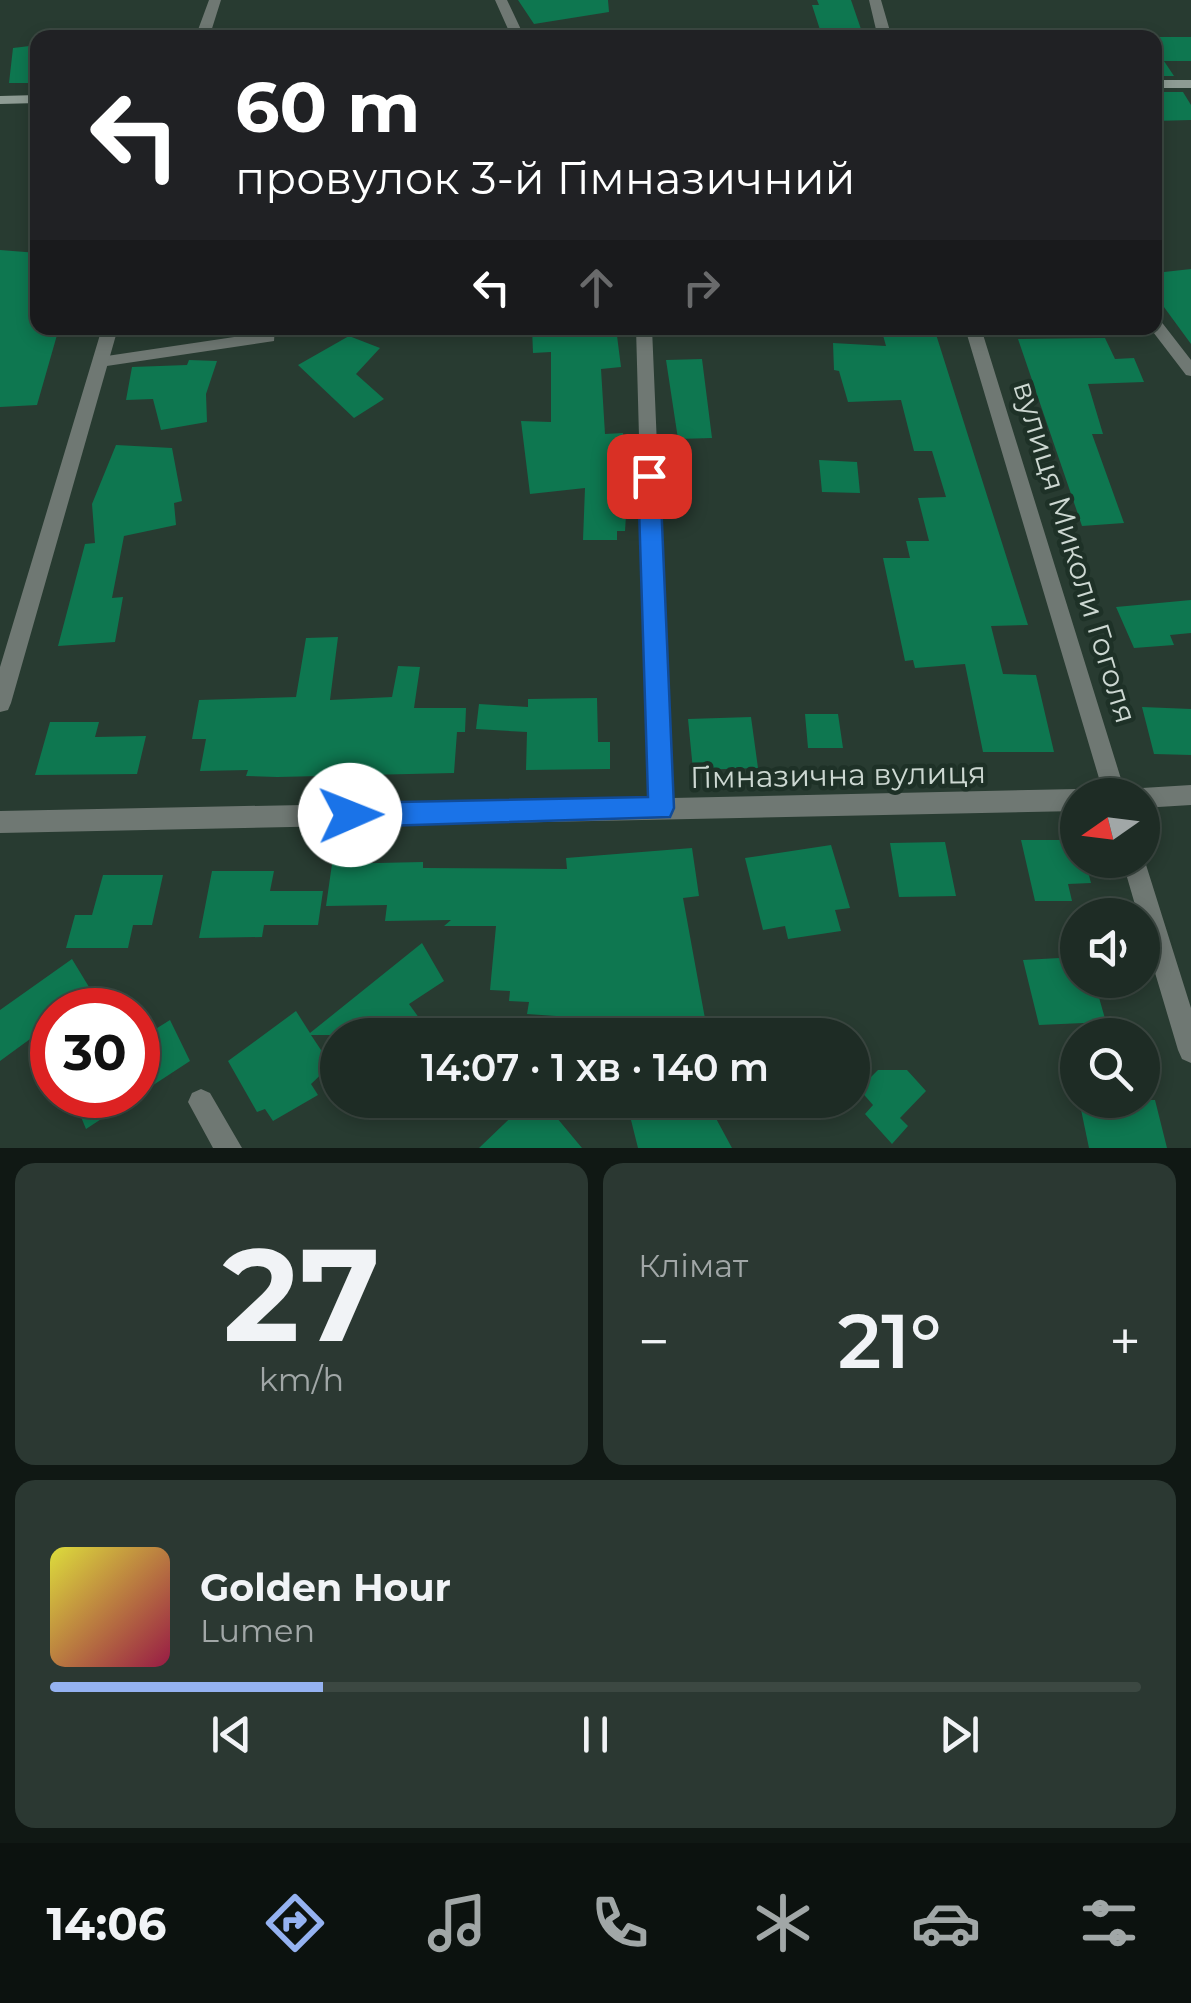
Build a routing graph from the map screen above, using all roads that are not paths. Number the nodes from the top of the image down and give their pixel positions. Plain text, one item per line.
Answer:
1 (216, 0) edge
2 (500, 0) edge
3 (875, 0) edge
4 (205, 30) edge
5 (515, 30) edge
6 (884, 30) edge
7 (1162, 84) edge
8 (1191, 84) edge
9 (30, 99) edge
10 (0, 100) edge
11 (1162, 333) edge
12 (108, 335) edge
13 (269, 335) edge
14 (644, 335) edge
15 (975, 335) edge
16 (100, 362) junction
17 (1191, 372) edge
18 (0, 702) edge
19 (1109, 778) edge
20 (1191, 795) edge
21 (1160, 797) edge
22 (1060, 800) edge
23 (661, 808) junction
24 (0, 822) edge
25 (1139, 878) edge
26 (1191, 1050) edge
27 (200, 1102) dead end
28 (228, 1148) edge

1 - 4 street
2 - 5 street
3 - 6 street
7 - 8 main road
9 - 10 main road
11 - 17 lane
12 - 16 street
13 - 16 lane
14 - 23 street
15 - 19 street, вулиця Миколи Гоголя
16 - 18 street
20 - 21 street
22 - 23 street, Гімназична вулиця
23 - 24 street, Гімназична вулиця
25 - 26 street
27 - 28 street

